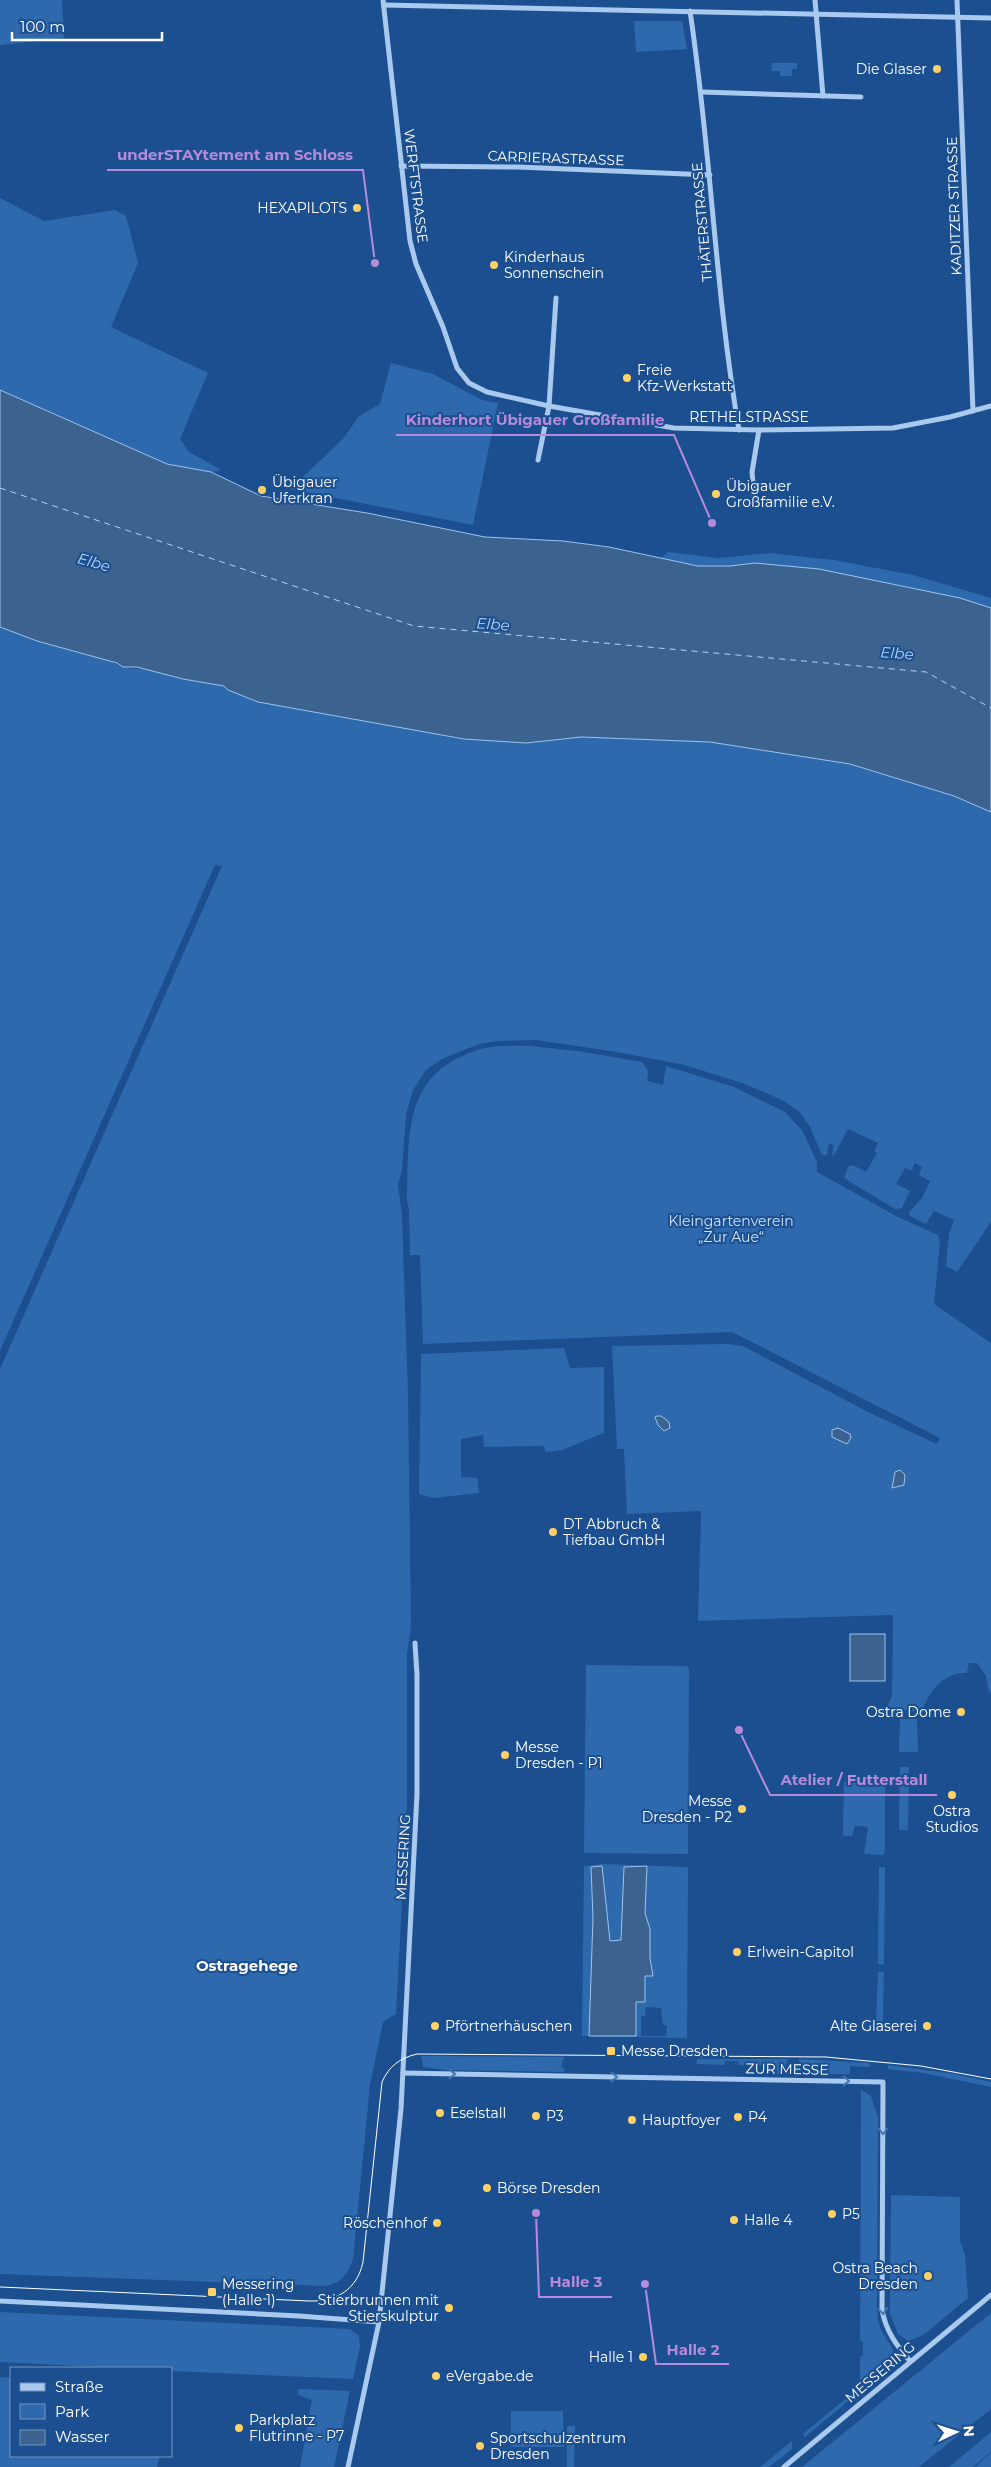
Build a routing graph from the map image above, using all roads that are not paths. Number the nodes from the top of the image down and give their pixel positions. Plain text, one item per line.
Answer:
1 (815, 0) edge
2 (957, 0) edge
3 (384, 2) edge
4 (690, 11) junction
5 (816, 14) junction
6 (958, 17) junction
7 (991, 18) edge
8 (702, 92) junction
9 (823, 96) junction
10 (861, 97) dead end
11 (401, 166) junction
12 (710, 175) junction
13 (556, 298) dead end
14 (456, 368) joint
15 (549, 406) junction
16 (991, 406) edge
17 (973, 411) junction
18 (739, 430) junction
19 (759, 430) junction
20 (538, 460) dead end
21 (755, 506) dead end
22 (415, 1642) dead end
23 (403, 2073) junction
24 (991, 2295) edge
25 (0, 2301) edge
26 (379, 2322) junction
27 (910, 2362) junction
28 (348, 2467) edge
29 (784, 2467) edge

1 - 5 street
2 - 6 street, KADITZER STRASSE
3 - 4 street
3 - 11 street, WERFTSTRASSE
4 - 5 street
4 - 8 street, THÄTERSTRASSE
5 - 6 street
5 - 9 street
6 - 7 street
6 - 17 street, KADITZER STRASSE
8 - 9 street
8 - 12 street, THÄTERSTRASSE
9 - 10 street
11 - 12 street, CARRIERASTRASSE
11 - 14 street, WERFTSTRASSE
12 - 18 street, THÄTERSTRASSE
13 - 15 street
14 - 15 street, RETHELSTRASSE
15 - 18 street, RETHELSTRASSE
15 - 20 street
16 - 17 street, RETHELSTRASSE
17 - 19 street, RETHELSTRASSE
18 - 19 street, RETHELSTRASSE
19 - 21 street
22 - 23 street, MESSERING
23 - 26 street, MESSERING
23 -> 27 street, ZUR MESSE
24 - 27 street, MESSERING
25 - 26 street
26 - 28 street
27 - 29 street, MESSERING

